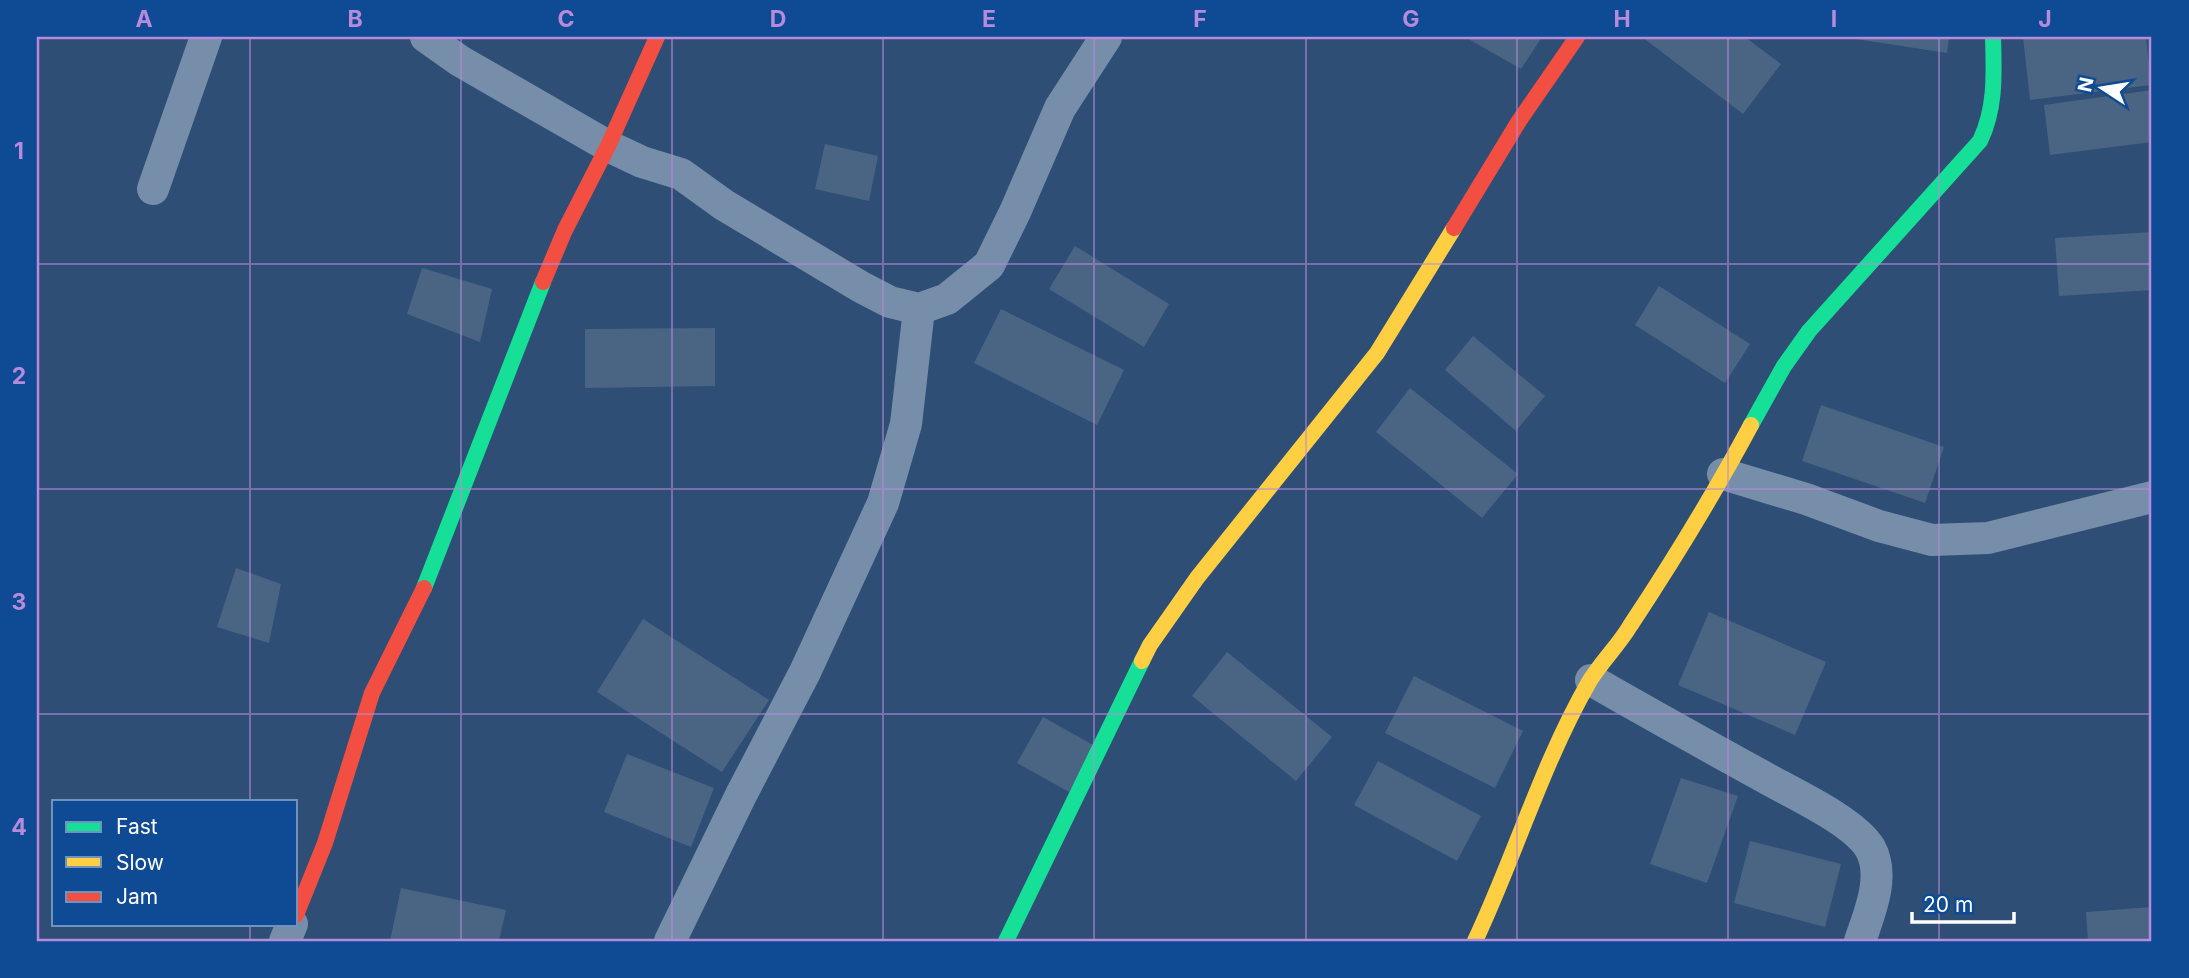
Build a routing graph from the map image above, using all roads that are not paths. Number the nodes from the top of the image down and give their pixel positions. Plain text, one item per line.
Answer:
1 (206, 37) edge
2 (426, 37) edge
3 (657, 37) edge
4 (1106, 37) edge
5 (1577, 37) edge
6 (1993, 37) edge
7 (608, 146) junction
8 (153, 189) dead end
9 (919, 309) junction
10 (1723, 474) junction
11 (2152, 497) edge
12 (1591, 680) junction
13 (298, 910) edge
14 (670, 941) edge
15 (1006, 941) edge
16 (1475, 941) edge
17 (1860, 941) edge

1 - 8 street
2 - 7 street
3 - 7 street
4 - 9 street
5 - 15 street
6 - 10 street
7 - 9 street
7 - 13 street
9 - 14 street
10 - 11 street
10 - 12 street
12 - 16 street
12 - 17 street

